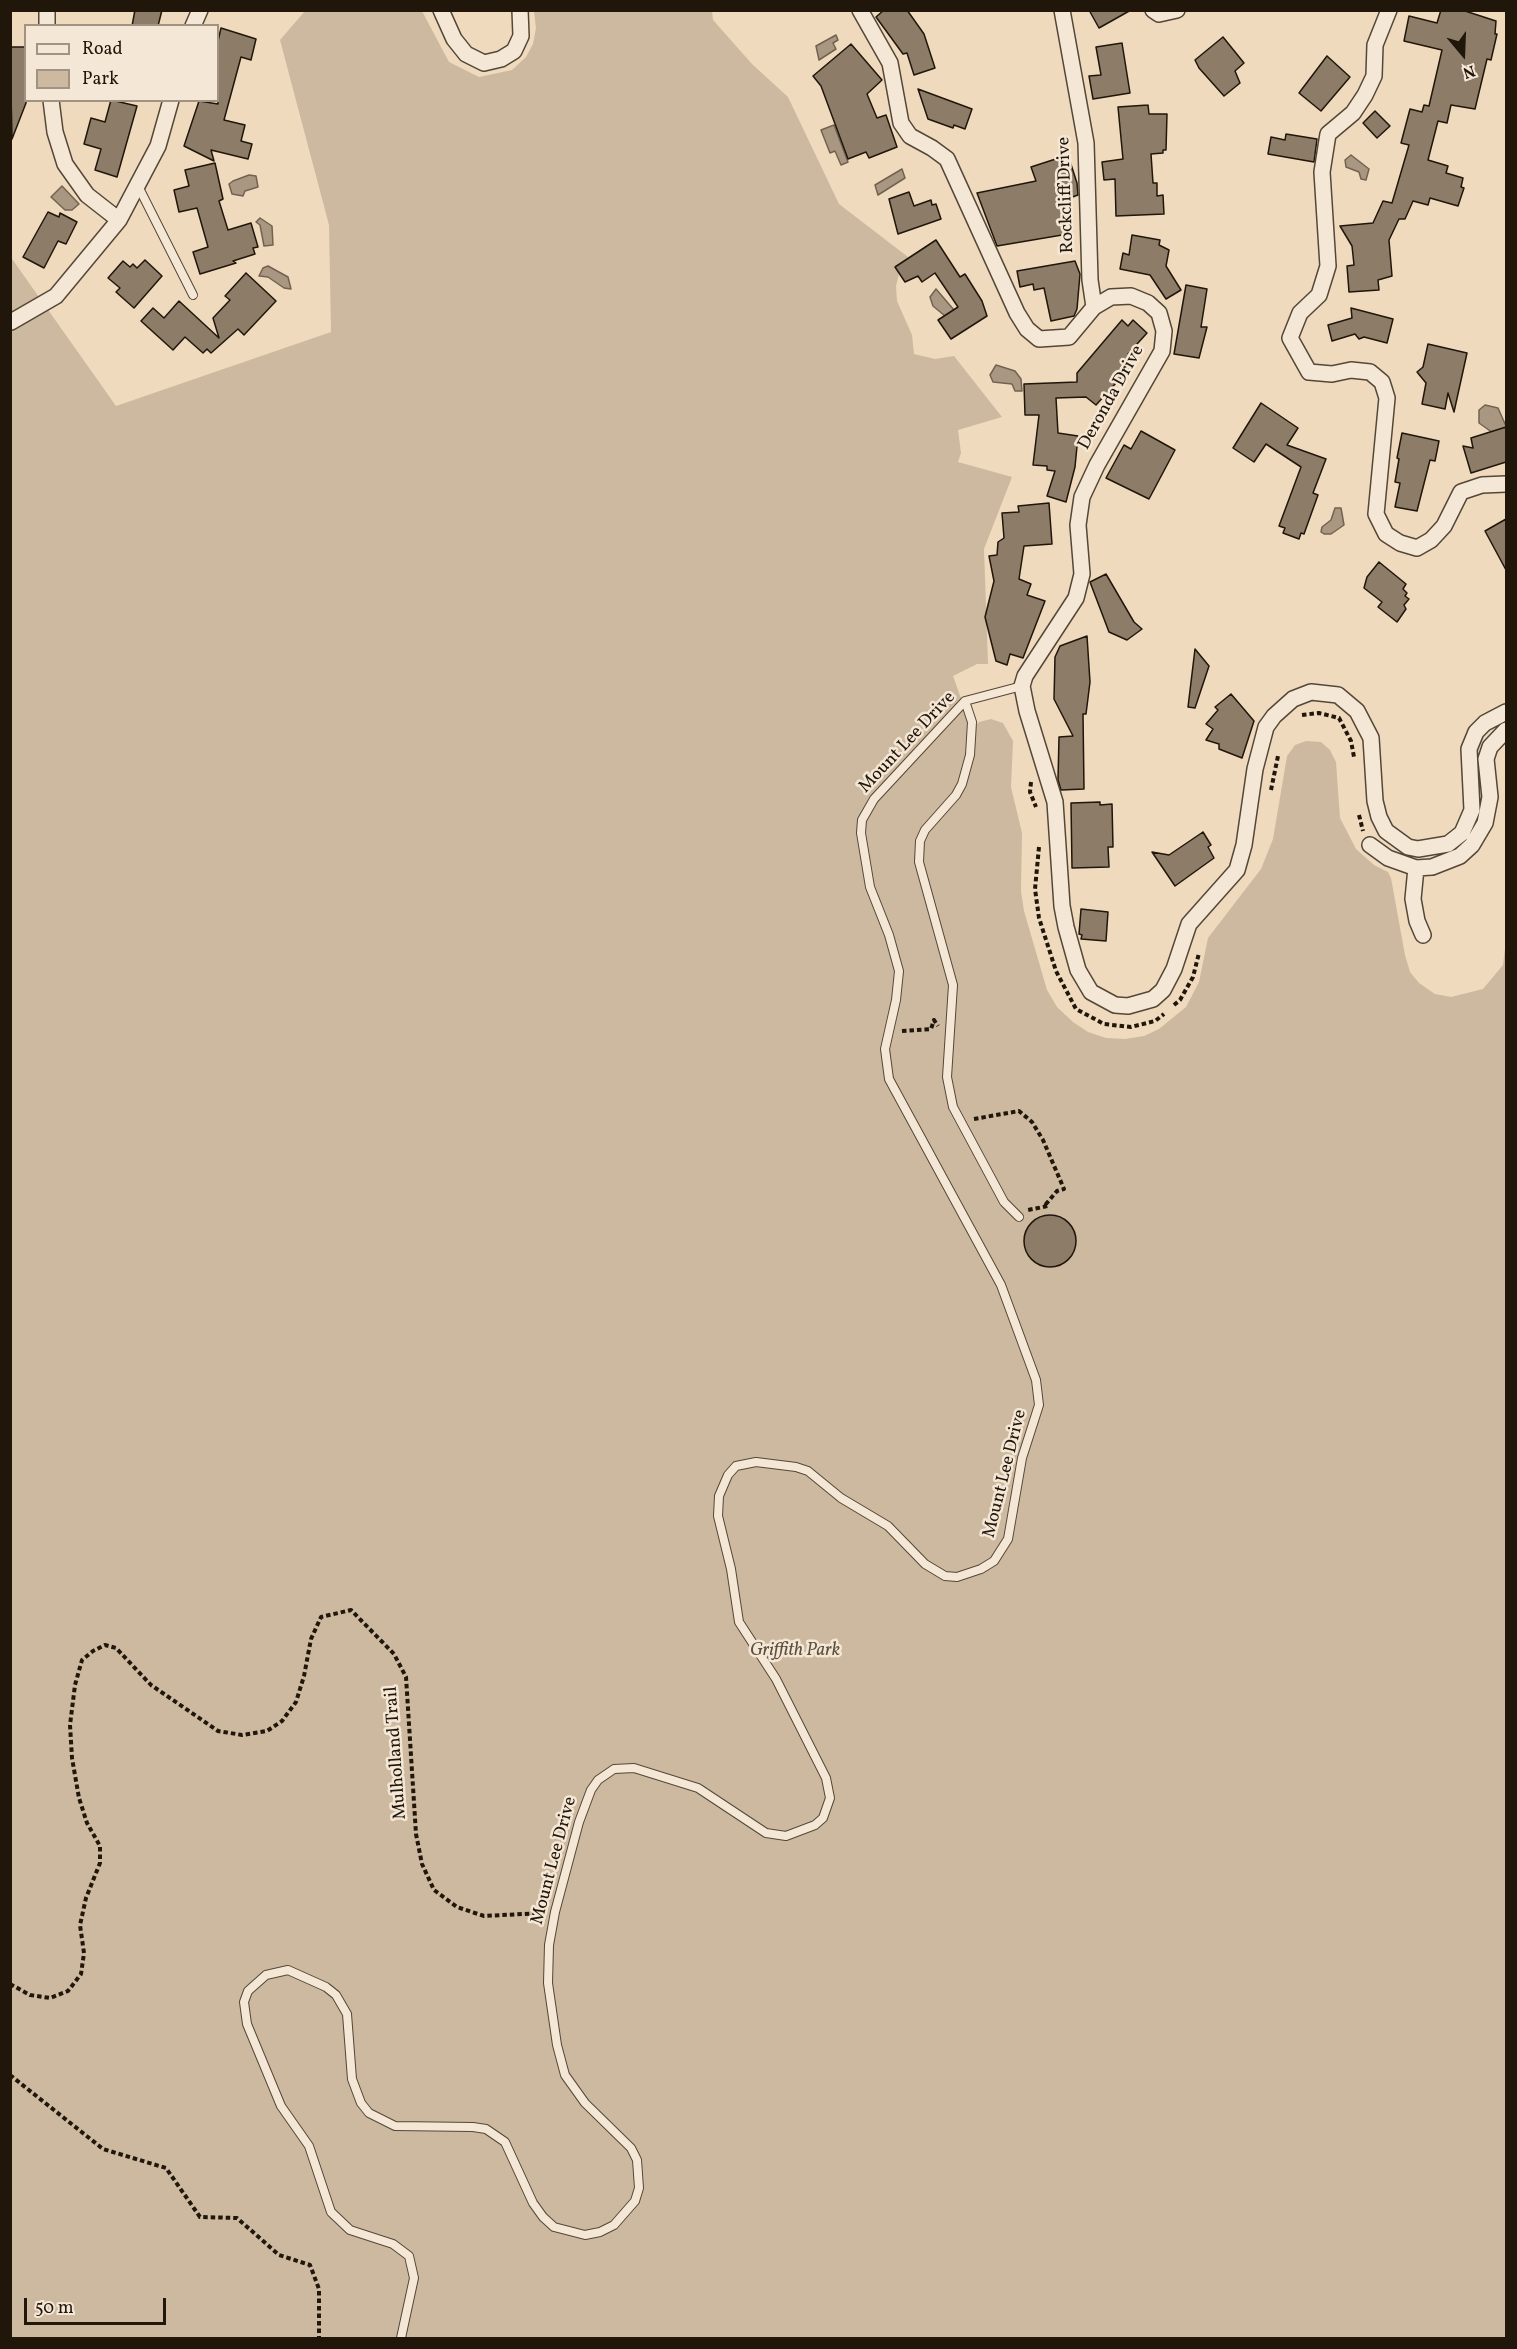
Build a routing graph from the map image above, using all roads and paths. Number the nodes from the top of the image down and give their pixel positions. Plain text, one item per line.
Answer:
1 (200, 10) edge
2 (441, 10) edge
3 (520, 10) edge
4 (860, 10) edge
5 (1062, 10) edge
6 (1153, 10) edge
7 (1177, 10) edge
8 (1389, 10) edge
9 (194, 24) edge
10 (51, 102) edge
11 (170, 102) edge
12 (137, 183) junction
13 (119, 220) junction
14 (193, 295) dead end
15 (1094, 308) junction
16 (11, 322) edge
17 (1506, 484) edge
18 (1022, 686) junction
19 (965, 701) junction
20 (1506, 712) edge
21 (1293, 723) dead end
22 (1506, 730) edge
23 (1280, 746) dead end
24 (1354, 762) dead end
25 (1034, 773) dead end
26 (1270, 798) dead end
27 (1358, 804) dead end
28 (1038, 814) dead end
29 (1039, 836) dead end
30 (1370, 845) joint
31 (1416, 868) junction
32 (1424, 935) dead end
33 (1202, 943) dead end
34 (888, 1036) junction
35 (947, 1052) junction
36 (951, 1101) junction
37 (1018, 1218) joint
38 (555, 1912) junction
39 (10, 1984) edge
40 (10, 2074) edge
41 (319, 2338) edge
42 (401, 2338) edge

1 - 9 street
2 - 3 street
4 - 15 street, Deronda Drive
5 - 15 street, Rockcliff Drive
6 - 7 street
8 - 17 street
10 - 13 street
11 - 12 street
12 - 13 street
12 - 14 lane
13 - 16 street
15 - 18 street, Deronda Drive
18 - 19 lane, Mount Lee Drive
18 - 20 street
19 - 34 lane, Mount Lee Drive
19 - 35 lane
21 - 24 path
22 - 31 street
23 - 26 path
25 - 28 path
27 - 30 path
29 - 33 path
30 - 31 street
31 - 32 street
34 - 35 path
34 - 38 lane, Mount Lee Drive
35 - 36 lane
36 - 37 lane
36 - 37 path
38 - 39 path, Mulholland Trail
38 - 42 lane, Mount Lee Drive
40 - 41 path

